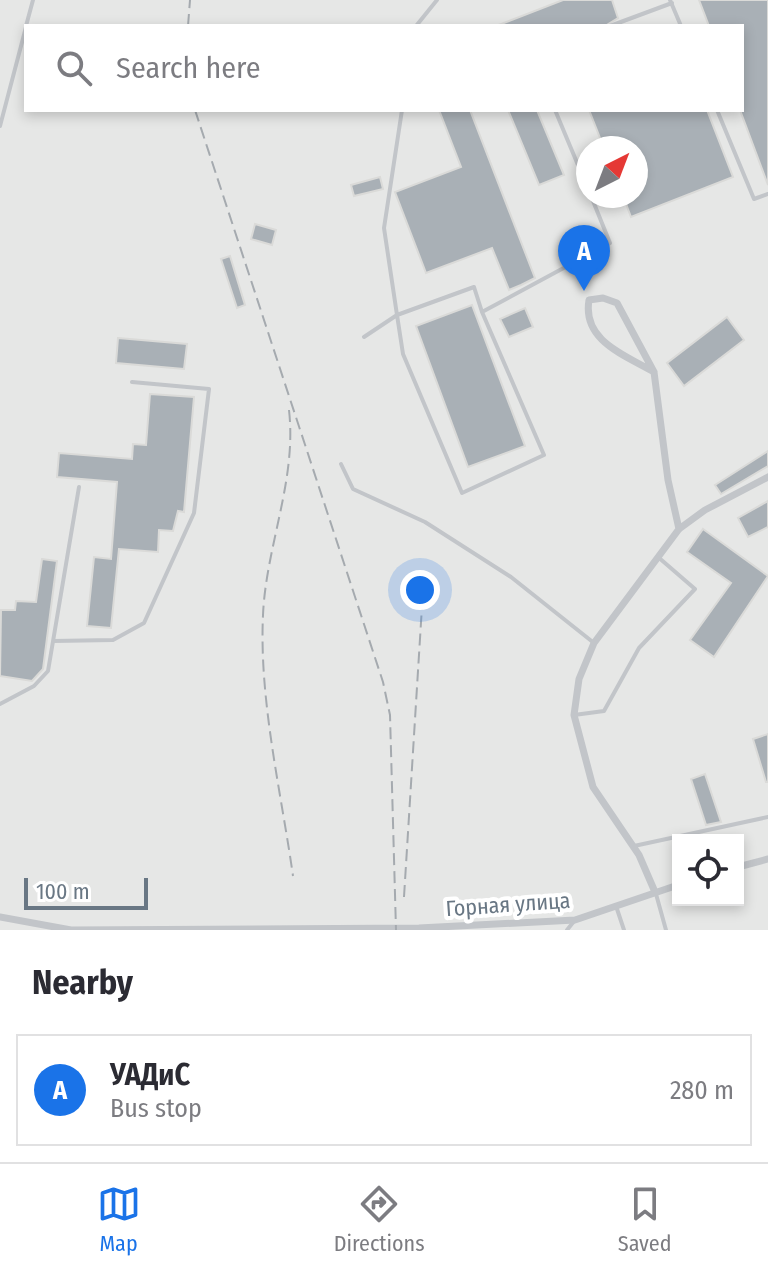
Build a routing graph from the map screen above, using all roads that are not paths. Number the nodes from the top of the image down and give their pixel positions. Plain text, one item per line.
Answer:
1 (33, 0) edge
2 (437, 0) edge
3 (671, 1) edge
4 (27, 24) edge
5 (418, 24) edge
6 (615, 24) edge
7 (680, 24) edge
8 (24, 34) edge
9 (402, 112) edge
10 (556, 112) edge
11 (718, 112) edge
12 (0, 126) edge
13 (576, 160) edge
14 (768, 194) edge
15 (596, 208) edge
16 (482, 312) junction
17 (397, 315) junction
18 (364, 337) dead end
19 (654, 372) junction
20 (132, 382) dead end
21 (341, 464) dead end
22 (768, 477) edge
23 (79, 487) dead end
24 (679, 529) junction
25 (658, 557) junction
26 (53, 641) junction
27 (594, 643) junction
28 (0, 704) edge
29 (574, 715) junction
30 (768, 817) edge
31 (633, 847) junction
32 (768, 859) edge
33 (744, 865) edge
34 (672, 887) edge
35 (655, 892) junction
36 (616, 906) junction
37 (0, 918) edge
38 (575, 920) junction
39 (419, 928) edge
40 (361, 929) edge
41 (567, 930) edge
42 (624, 930) edge
43 (666, 930) edge

1 - 4 lane
2 - 5 lane
3 - 6 lane
3 - 7 lane
8 - 12 lane
9 - 17 lane
10 - 13 lane
11 - 14 lane
15 - 16 lane
16 - 17 lane
16 - 17 lane
17 - 18 lane
19 - 19 street
19 - 24 street
20 - 26 lane
21 - 27 lane
22 - 24 street
23 - 26 lane
24 - 25 street
25 - 27 street
25 - 29 lane
26 - 28 lane
27 - 29 street
29 - 31 street
30 - 31 lane
31 - 35 street
32 - 33 street
34 - 35 street, Горная улица
35 - 36 street, Горная улица
35 - 43 lane
36 - 38 street, Горная улица
36 - 42 lane
37 - 40 street, Горная улица
38 - 39 street, Горная улица
38 - 41 lane
39 - 40 street, Горная улица

